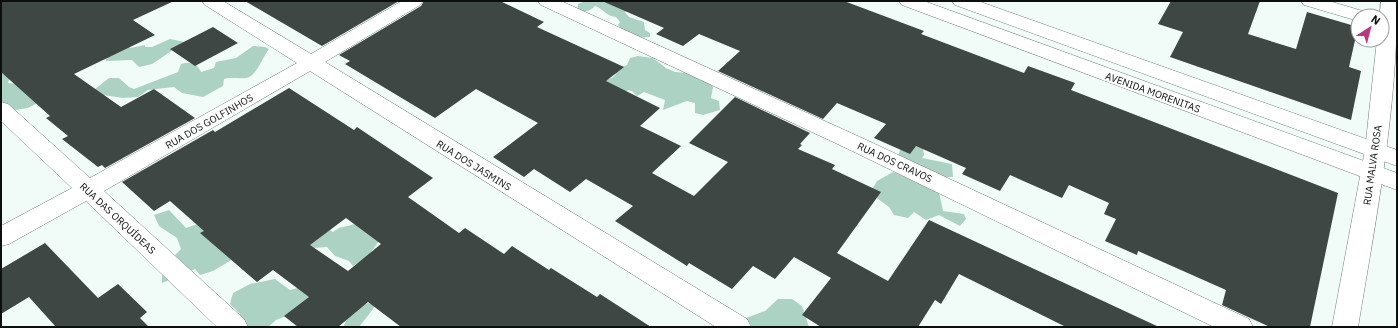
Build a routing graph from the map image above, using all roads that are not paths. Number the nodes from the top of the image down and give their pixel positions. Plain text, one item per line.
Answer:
1 (211, 1) edge
2 (414, 1) edge
3 (547, 1) edge
4 (908, 1) edge
5 (961, 1) edge
6 (1310, 1) edge
7 (1350, 13) edge
8 (1388, 48) edge
9 (310, 64) junction
10 (1, 110) edge
11 (1386, 154) edge
12 (1372, 173) junction
13 (1397, 182) edge
14 (88, 190) junction
15 (1, 237) edge
16 (235, 327) edge
17 (738, 327) edge
18 (1240, 327) edge
19 (1345, 327) edge

1 - 9 street, RUA DOS JASMINS
2 - 9 street, RUA DOS GOLFINHOS
3 - 18 street, RUA DOS CRAVOS
4 - 12 street, AVENIDA MORENITAS
5 - 11 street, AVENIDA MORENITAS
6 - 7 street
8 - 11 street, RUA MALVA ROSA
9 - 14 street, RUA DOS GOLFINHOS
9 - 17 street, RUA DOS JASMINS
10 - 14 street, RUA DAS ORQUÍDEAS
11 - 12 street, RUA MALVA ROSA
12 - 13 street, AVENIDA MORENITAS
12 - 19 street, RUA MALVA ROSA
14 - 15 street, RUA DOS GOLFINHOS
14 - 16 street, RUA DAS ORQUÍDEAS

